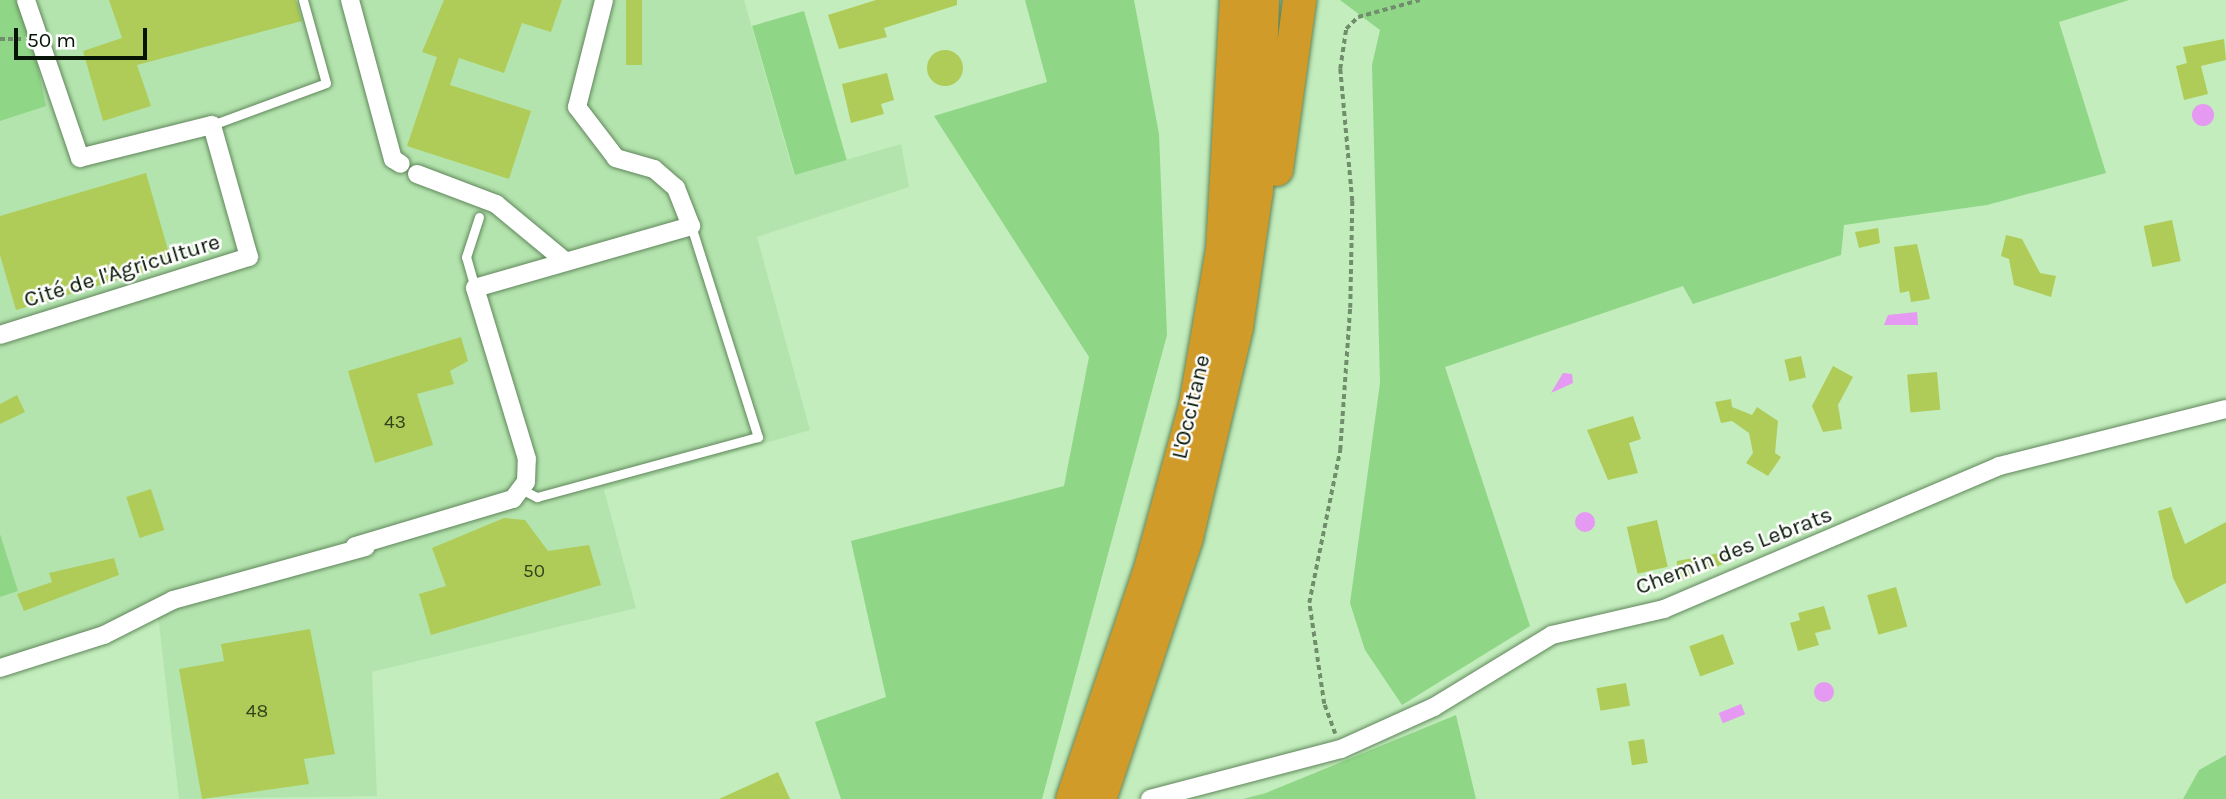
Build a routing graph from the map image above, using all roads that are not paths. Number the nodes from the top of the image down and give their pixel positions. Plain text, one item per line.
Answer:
1 (26, 0) edge
2 (303, 0) edge
3 (350, 0) edge
4 (604, 0) edge
5 (1216, 0) edge
6 (1236, 0) edge
7 (1262, 0) edge
8 (1299, 0) edge
9 (212, 125) junction
10 (479, 217) dead end
11 (691, 226) junction
12 (1222, 249) junction
13 (565, 261) junction
14 (475, 288) junction
15 (1236, 327) junction
16 (0, 335) edge
17 (2226, 410) edge
18 (521, 489) junction
19 (0, 668) edge
20 (1072, 799) edge
21 (1099, 799) edge
22 (1150, 799) edge

1 - 9 street
2 - 9 lane
3 - 13 street
4 - 11 street
5 - 12 highway
6 - 12 highway, L'Occitane
7 - 15 highway, L'Occitane
8 - 15 highway
9 - 16 street, Cité de l'Agriculture
10 - 14 lane
11 - 13 street
11 - 18 lane
12 - 20 highway, L'Occitane
13 - 14 street
14 - 18 street
15 - 21 highway, L'Occitane
17 - 22 street, Chemin des Lebrats
18 - 19 street

